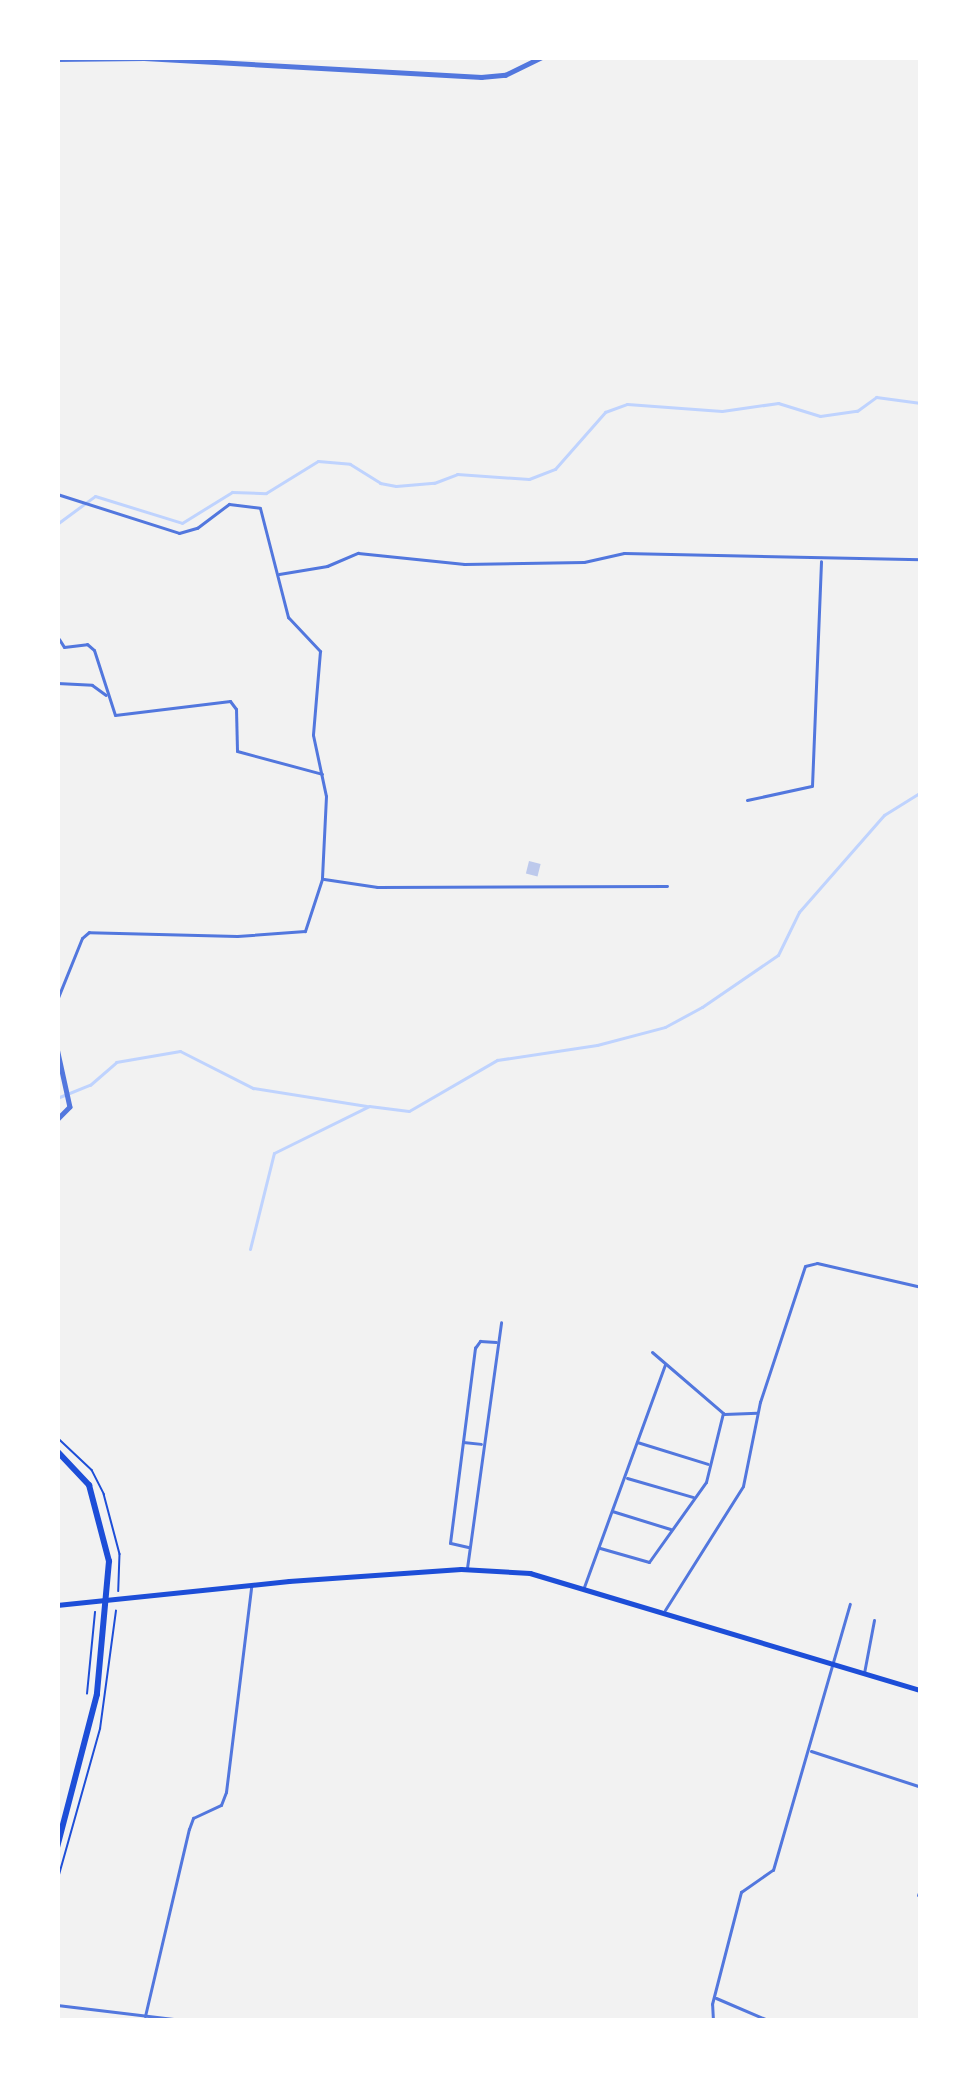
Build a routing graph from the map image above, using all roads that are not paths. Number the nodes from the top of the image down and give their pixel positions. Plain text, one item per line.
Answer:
1 (542, 57) edge
2 (57, 59) edge
3 (57, 494) edge
4 (821, 559) junction
5 (921, 559) edge
6 (278, 574) junction
7 (59, 639) edge
8 (57, 683) edge
9 (107, 696) junction
10 (323, 774) junction
11 (747, 800) dead end
12 (322, 879) junction
13 (667, 886) dead end
14 (57, 1000) edge
15 (57, 1048) edge
16 (57, 1120) edge
17 (921, 1288) edge
18 (501, 1322) dead end
19 (497, 1342) junction
20 (652, 1352) dead end
21 (665, 1364) junction
22 (723, 1413) junction
23 (759, 1413) junction
24 (463, 1442) junction
25 (637, 1442) junction
26 (483, 1444) junction
27 (57, 1451) edge
28 (710, 1464) junction
29 (624, 1477) junction
30 (695, 1497) junction
31 (612, 1510) junction
32 (672, 1529) junction
33 (468, 1547) junction
34 (598, 1548) junction
35 (467, 1569) junction
36 (251, 1585) junction
37 (584, 1589) junction
38 (103, 1602) junction
39 (850, 1604) dead end
40 (57, 1605) edge
41 (664, 1612) junction
42 (874, 1620) dead end
43 (831, 1666) junction
44 (864, 1675) junction
45 (921, 1690) edge
46 (810, 1750) junction
47 (921, 1787) edge
48 (57, 1848) edge
49 (921, 1888) edge
50 (918, 1894) dead end
51 (715, 1997) junction
52 (57, 2005) edge
53 (145, 2016) junction
54 (190, 2021) edge
55 (713, 2021) edge
56 (770, 2021) edge

1 - 2 street
3 - 6 street
4 - 5 street
4 - 6 street
4 - 11 street
6 - 10 street
7 - 9 street
8 - 9 street
9 - 10 street
10 - 12 street
12 - 13 street
12 - 14 street
15 - 16 street
17 - 23 street
18 - 19 street
19 - 24 street
19 - 26 street
20 - 21 street
21 - 22 street
21 - 25 street
22 - 23 street
22 - 28 street
23 - 41 street
24 - 26 street
24 - 33 street
25 - 28 street
25 - 29 street
26 - 33 street
27 - 38 main road
28 - 30 street
29 - 30 street
29 - 31 street
30 - 32 street
31 - 32 street
31 - 34 street
32 - 34 street
33 - 35 street
34 - 37 street
35 - 36 main road
35 - 37 main road
36 - 38 main road
36 - 53 street
37 - 41 main road
38 - 40 main road
38 - 48 main road
39 - 43 street
41 - 43 main road
42 - 44 street
43 - 44 main road
43 - 46 street
44 - 45 main road
46 - 47 street
46 - 51 street
49 - 50 street
51 - 55 street
51 - 56 street
52 - 53 street
53 - 54 street

